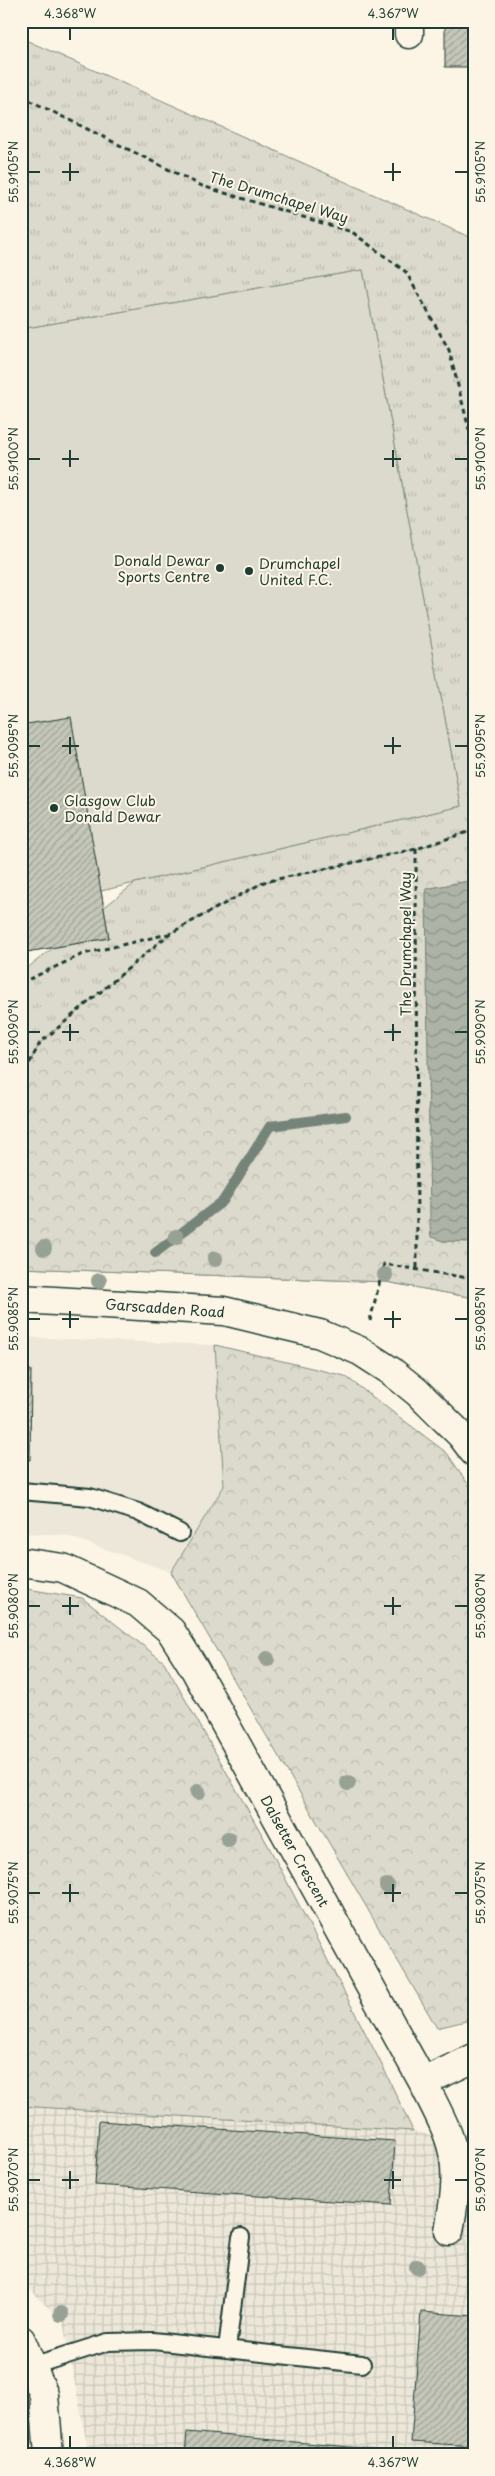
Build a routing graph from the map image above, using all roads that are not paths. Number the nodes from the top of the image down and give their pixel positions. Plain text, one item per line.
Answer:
1 (21, 1299) edge
2 (474, 1452) edge
3 (21, 1491) edge
4 (180, 1533) dead end
5 (21, 1562) edge
6 (474, 2058) edge
7 (423, 2082) junction
8 (449, 2231) dead end
9 (241, 2237) dead end
10 (21, 2340) edge
11 (227, 2349) junction
12 (362, 2364) dead end
13 (32, 2366) junction
14 (49, 2455) edge

1 - 2 street, Garscadden Road
3 - 4 lane
5 - 7 street, Dalsetter Crescent
6 - 7 street
7 - 8 street, Dalsetter Crescent
9 - 11 lane
10 - 13 street
11 - 12 lane
11 - 13 lane
13 - 14 street

